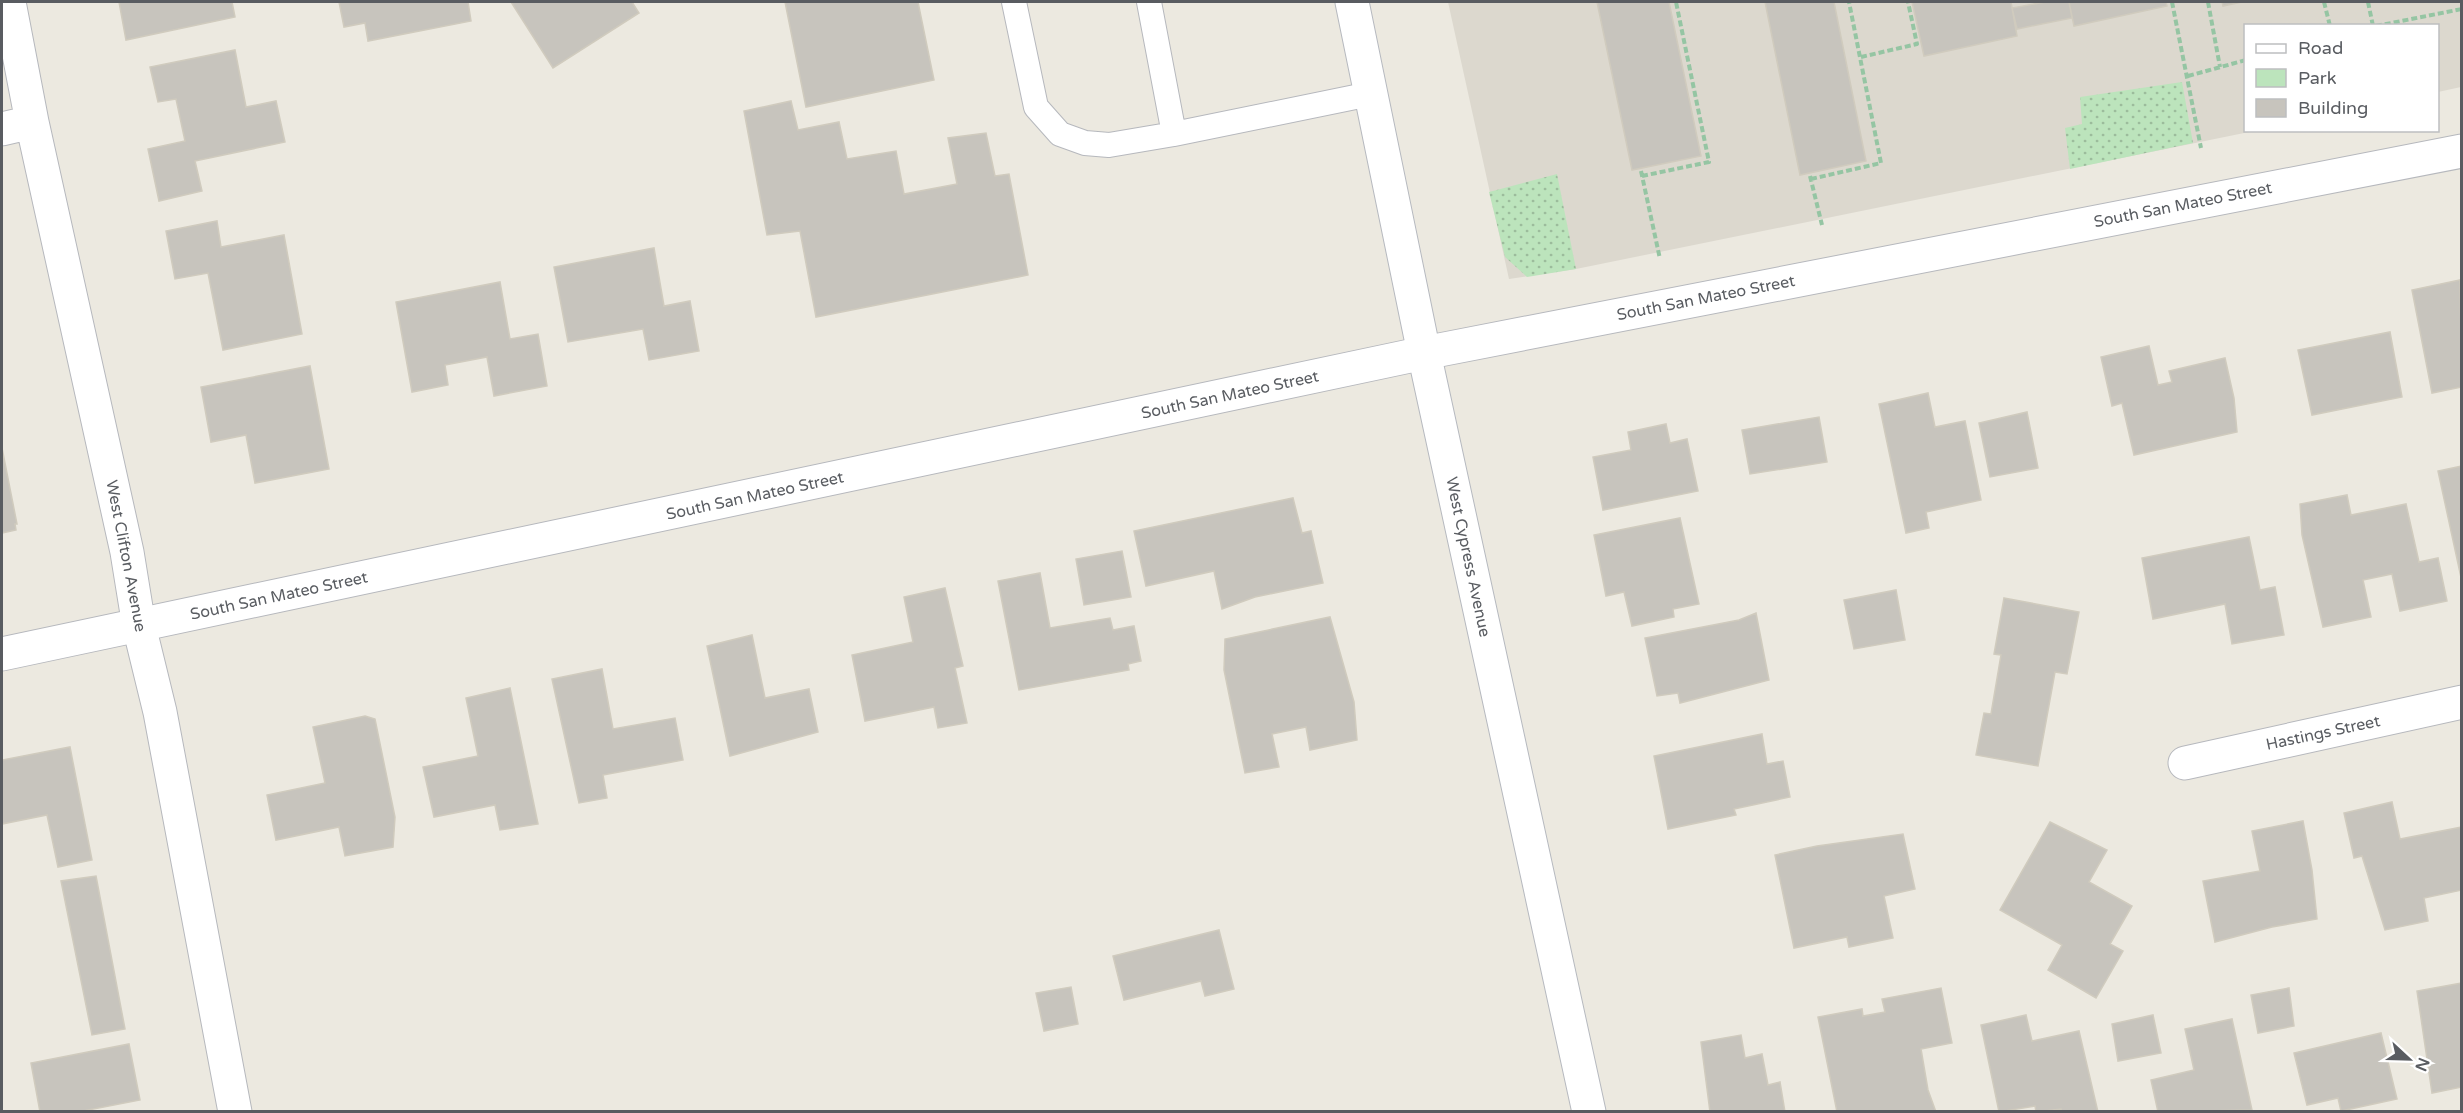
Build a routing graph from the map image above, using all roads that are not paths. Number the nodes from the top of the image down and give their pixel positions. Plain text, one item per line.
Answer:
1 (9, 2) edge
2 (1014, 2) edge
3 (1149, 2) edge
4 (1352, 2) edge
5 (1371, 94) junction
6 (17, 125) edge
7 (1174, 134) junction
8 (2462, 151) edge
9 (1424, 353) junction
10 (139, 626) junction
11 (2, 654) edge
12 (2462, 702) edge
13 (2186, 763) dead end
14 (235, 1112) edge
15 (1589, 1112) edge

1 - 6 street, West Clifton Avenue
2 - 7 lane
3 - 7 lane
4 - 5 street, West Cypress Avenue
5 - 7 lane
5 - 9 street, West Cypress Avenue
6 - 10 street, West Clifton Avenue
8 - 9 street, South San Mateo Street
9 - 10 street, South San Mateo Street
9 - 15 street, West Cypress Avenue
10 - 11 street, South San Mateo Street
10 - 14 street, West Clifton Avenue
12 - 13 street, Hastings Street

